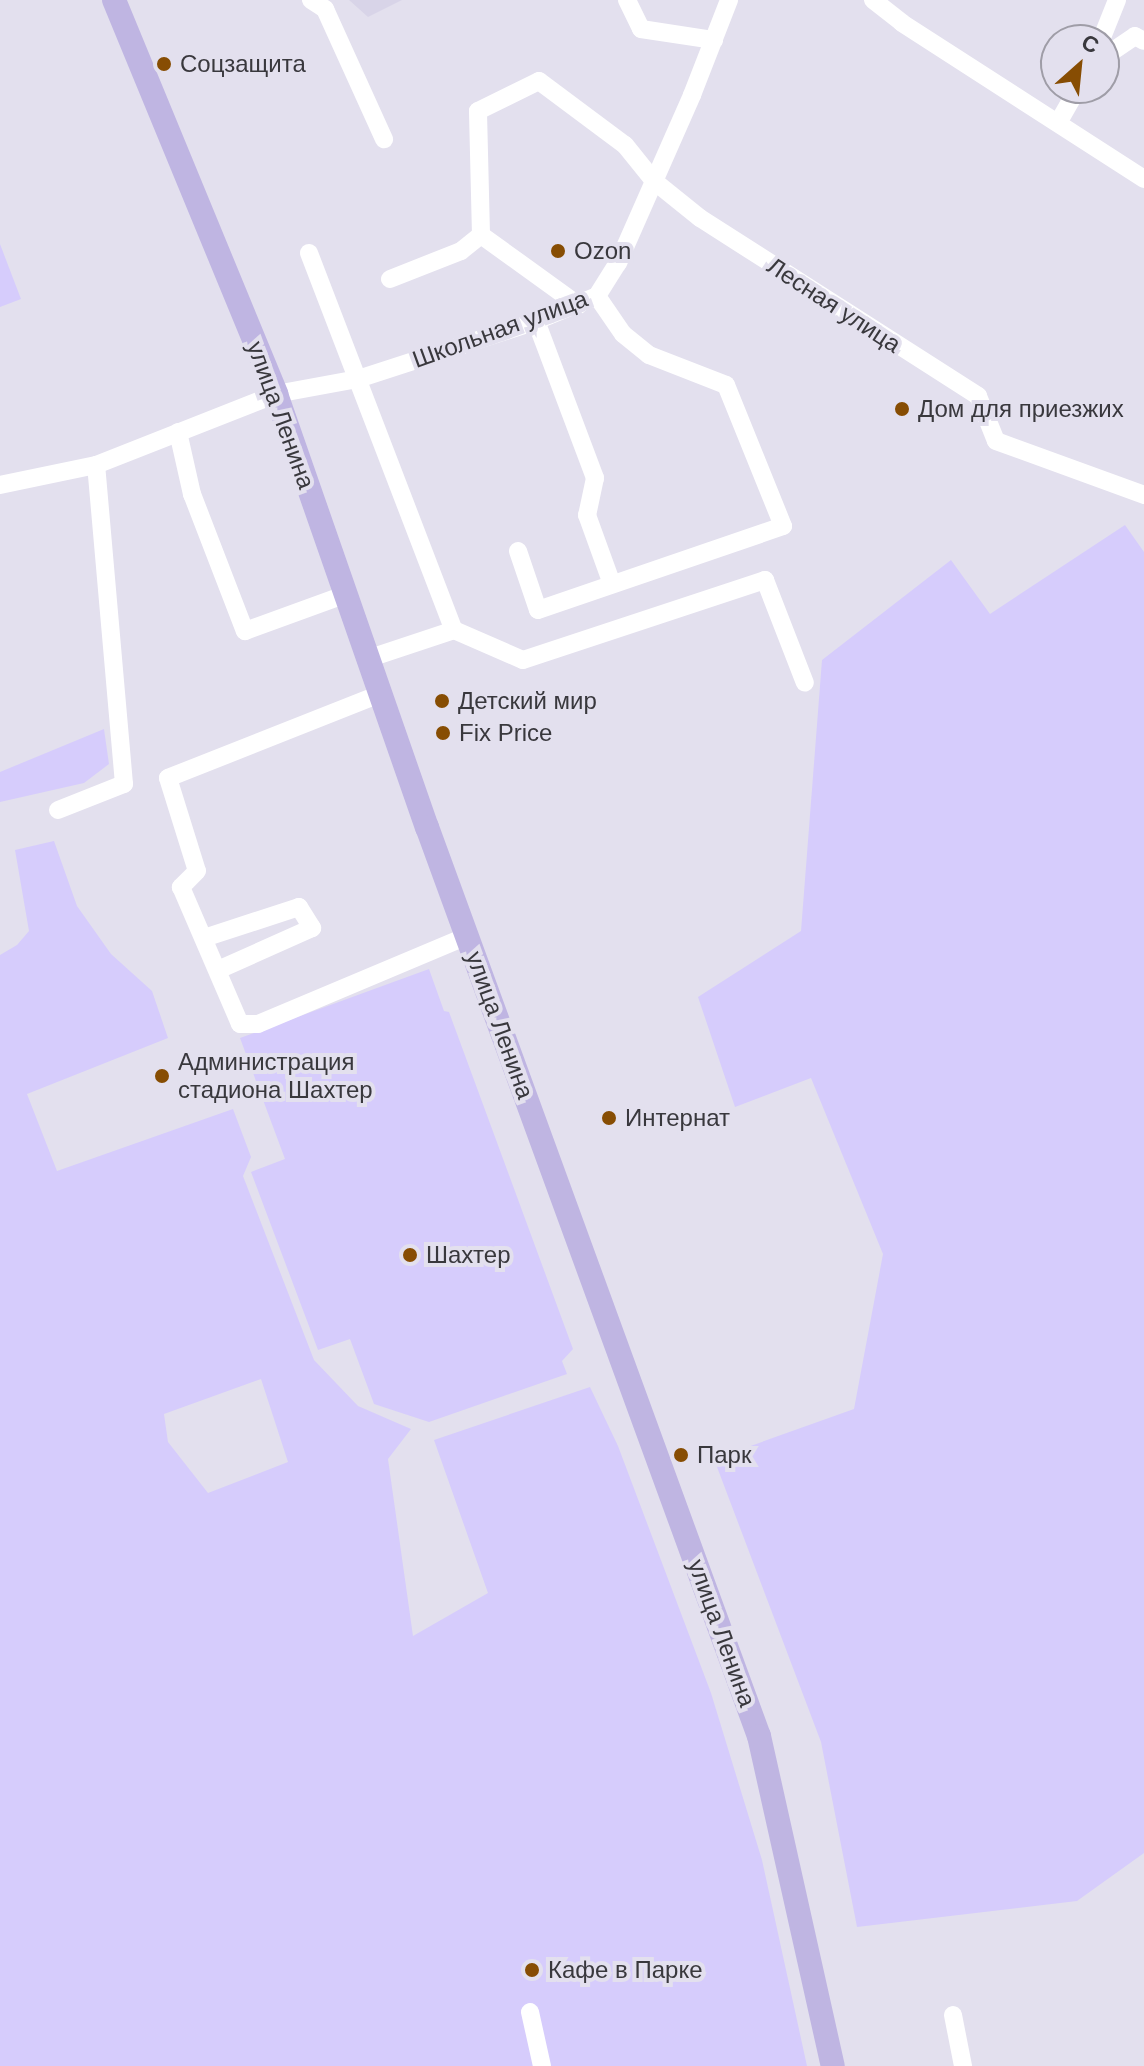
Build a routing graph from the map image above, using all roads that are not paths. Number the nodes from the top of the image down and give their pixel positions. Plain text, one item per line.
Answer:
1 (114, 0) edge
2 (311, 0) edge
3 (627, 0) edge
4 (729, 0) edge
5 (873, 0) edge
6 (1117, 0) edge
7 (1107, 24) edge
8 (714, 40) junction
9 (1144, 41) edge
10 (1120, 46) edge
11 (1069, 104) edge
12 (1058, 123) junction
13 (384, 139) dead end
14 (1144, 179) edge
15 (654, 181) junction
16 (481, 235) junction
17 (309, 253) dead end
18 (390, 279) dead end
19 (597, 296) junction
20 (578, 305) junction
21 (536, 321) junction
22 (358, 379) junction
23 (276, 394) junction
24 (178, 432) junction
25 (96, 465) junction
26 (0, 485) edge
27 (1144, 495) edge
28 (518, 551) dead end
29 (612, 584) junction
30 (344, 595) junction
31 (454, 630) junction
32 (367, 659) junction
33 (805, 683) dead end
34 (380, 694) junction
35 (58, 810) dead end
36 (467, 936) junction
37 (204, 938) junction
38 (218, 970) junction
39 (530, 2012) dead end
40 (953, 2015) dead end
41 (542, 2066) edge
42 (833, 2066) edge
43 (963, 2066) edge

1 - 23 main road, улица Ленина
2 - 13 street
3 - 8 street
4 - 8 street, Школьная улица
5 - 12 street
6 - 7 street
8 - 15 street, Школьная улица
9 - 10 street
11 - 12 street
12 - 14 street
15 - 16 street
15 - 19 street, Школьная улица
15 - 27 street, Лесная улица
16 - 18 street
16 - 20 street
17 - 22 street
19 - 20 street, Школьная улица
19 - 29 street
20 - 21 street, Школьная улица
21 - 22 street, Школьная улица
21 - 29 street
22 - 23 street, Школьная улица
22 - 31 street
23 - 24 street, Школьная улица
23 - 30 main road, улица Ленина
24 - 25 street, Школьная улица
24 - 30 street
25 - 26 street, Школьная улица
25 - 35 street
28 - 29 street
30 - 32 main road, улица Ленина
31 - 32 street
31 - 33 street
32 - 34 main road, улица Ленина
34 - 36 main road, улица Ленина
34 - 37 street
36 - 38 street
36 - 42 main road, улица Ленина
37 - 38 street
37 - 38 street
39 - 41 street
40 - 43 street

